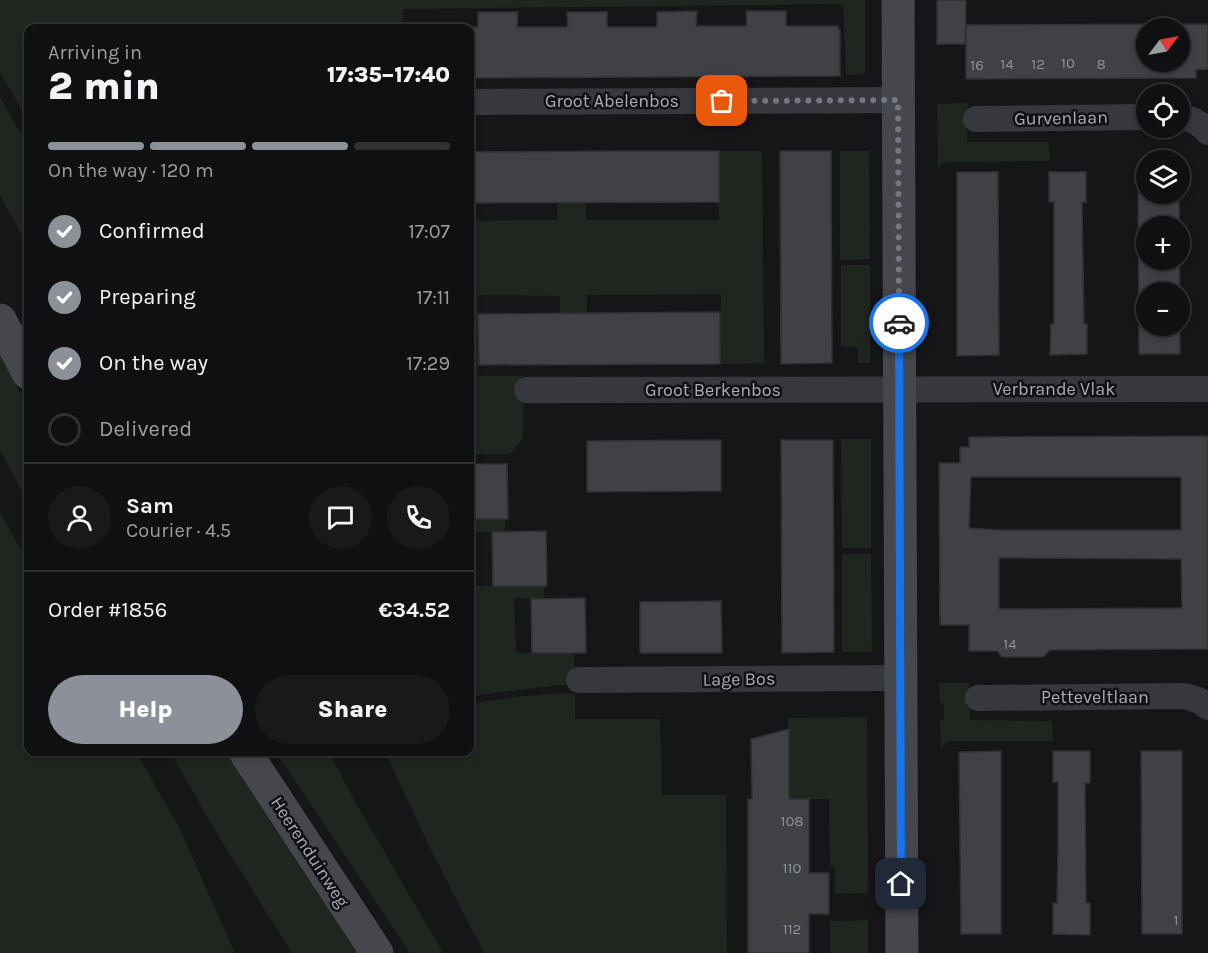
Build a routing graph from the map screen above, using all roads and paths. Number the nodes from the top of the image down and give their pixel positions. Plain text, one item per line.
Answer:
1 (898, 0) edge
2 (898, 100) junction
3 (474, 102) edge
4 (1136, 117) edge
5 (1190, 118) edge
6 (976, 120) dead end
7 (1208, 132) edge
8 (0, 320) edge
9 (24, 365) edge
10 (899, 389) junction
11 (1208, 389) edge
12 (527, 390) dead end
13 (900, 678) junction
14 (579, 680) dead end
15 (978, 698) dead end
16 (1208, 707) edge
17 (248, 756) edge
18 (376, 953) edge
19 (902, 953) edge

1 - 2 street
2 - 3 street, Groot Abelenbos
2 - 10 street
4 - 6 street, Gurvenlaan
5 - 7 street
8 - 9 street
10 - 11 street, Verbrande Vlak
10 - 12 street, Groot Berkenbos
10 - 13 street
13 - 14 street, Lage Bos
13 - 19 street
15 - 16 street, Petteveltlaan
17 - 18 street, Heerenduinweg

